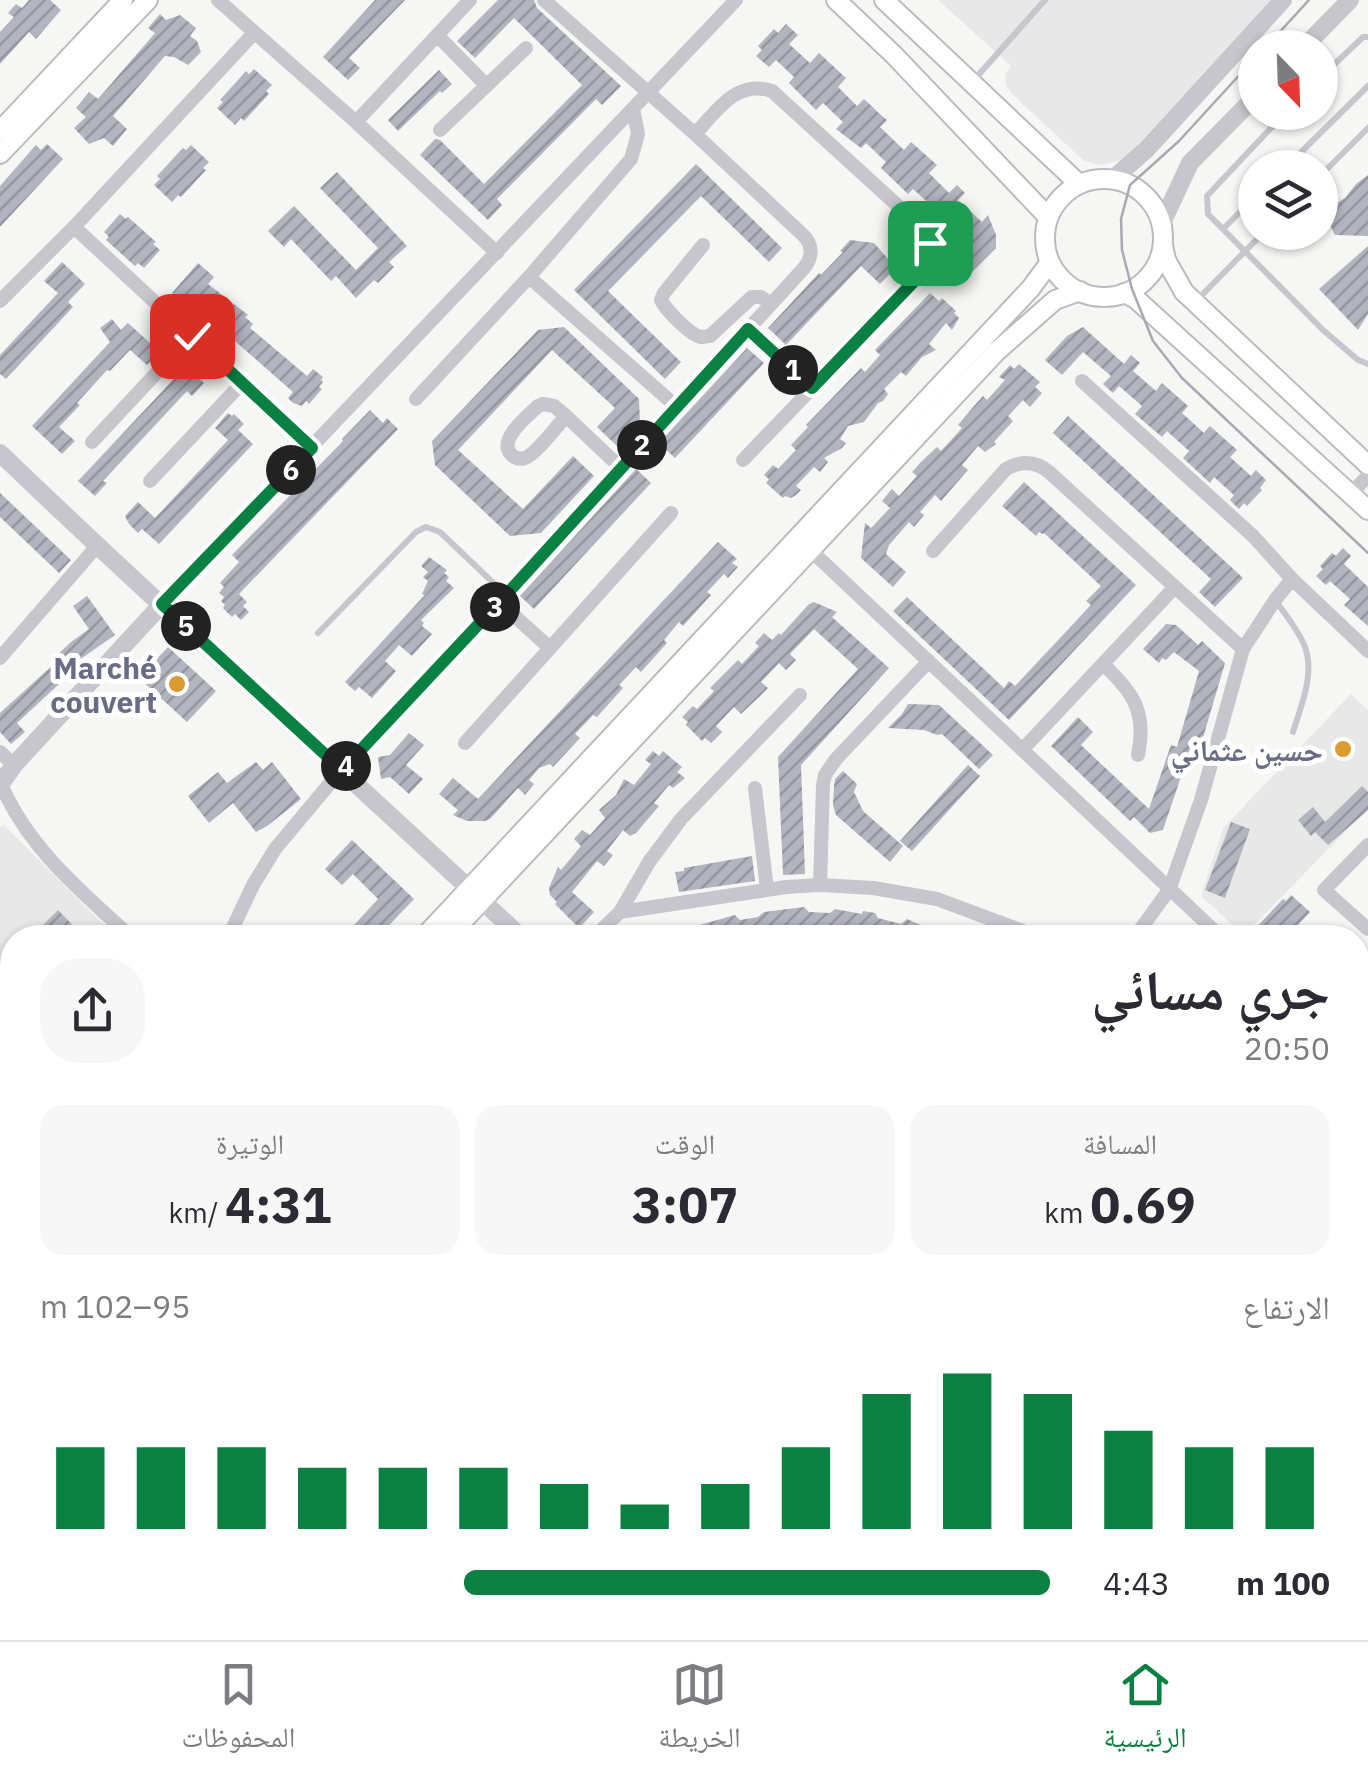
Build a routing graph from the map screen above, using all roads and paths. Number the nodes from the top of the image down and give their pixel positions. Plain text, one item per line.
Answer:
1 (122, 0) edge
2 (148, 0) edge
3 (218, 0) edge
4 (470, 0) edge
5 (544, 0) edge
6 (736, 0) edge
7 (836, 0) edge
8 (884, 0) edge
9 (1045, 0) edge
10 (1283, 0) edge
11 (1350, 0) edge
12 (916, 30) junction
13 (1321, 30) edge
14 (254, 34) junction
15 (437, 36) junction
16 (1368, 38) edge
17 (526, 48) dead end
18 (894, 55) junction
19 (1338, 59) edge
20 (972, 82) junction
21 (486, 85) junction
22 (1368, 86) edge
23 (646, 94) junction
24 (633, 109) junction
25 (1238, 114) edge
26 (356, 122) junction
27 (1368, 128) edge
28 (440, 130) dead end
29 (1269, 130) edge
30 (0, 131) edge
31 (695, 134) junction
32 (1303, 150) edge
33 (0, 154) edge
34 (1338, 158) edge
35 (1113, 180) junction
36 (1079, 184) junction
37 (1238, 213) edge
38 (1048, 217) junction
39 (74, 227) junction
40 (1222, 229) junction
41 (1162, 233) junction
42 (703, 246) dead end
43 (1245, 251) junction
44 (497, 253) junction
45 (1050, 262) junction
46 (529, 277) junction
47 (1080, 291) junction
48 (1124, 292) junction
49 (0, 301) edge
50 (1194, 303) junction
51 (771, 304) junction
52 (748, 329) junction
53 (192, 336) junction
54 (1368, 364) edge
55 (1082, 381) dead end
56 (242, 383) junction
57 (812, 388) junction
58 (416, 399) dead end
59 (676, 408) junction
60 (566, 416) dead end
61 (92, 442) dead end
62 (312, 448) junction
63 (0, 453) edge
64 (743, 460) dead end
65 (1368, 466) edge
66 (621, 468) junction
67 (1368, 476) edge
68 (150, 481) dead end
69 (1350, 494) junction
70 (1368, 510) edge
71 (671, 513) dead end
72 (804, 544) junction
73 (96, 546) junction
74 (933, 551) dead end
75 (1292, 579) junction
76 (1174, 588) junction
77 (502, 599) junction
78 (1275, 600) junction
79 (162, 604) junction
80 (318, 634) dead end
81 (550, 648) junction
82 (1243, 649) junction
83 (1368, 651) edge
84 (2, 652) edge
85 (929, 662) junction
86 (1103, 664) junction
87 (800, 695) dead end
88 (1293, 732) dead end
89 (465, 743) dead end
90 (1023, 748) junction
91 (1138, 755) dead end
92 (7, 759) edge
93 (342, 770) junction
94 (0, 785) edge
95 (755, 788) dead end
96 (1368, 845) edge
97 (820, 885) junction
98 (767, 889) junction
99 (1169, 890) junction
100 (475, 894) junction
101 (620, 912) junction
102 (118, 925) edge
103 (234, 925) edge
104 (438, 925) edge
105 (455, 925) edge
106 (508, 925) edge
107 (607, 925) edge
108 (1006, 925) edge
109 (1143, 925) edge
110 (1208, 925) edge
111 (1363, 925) edge

1 - 30 main road
2 - 33 main road
3 - 14 street
4 - 15 street
5 - 23 street
6 - 23 street
7 - 18 main road
8 - 12 main road
9 - 20 lane
10 - 35 street
11 - 13 street
12 - 18 main road
12 - 20 main road
14 - 26 street
14 - 39 street
15 - 21 street
15 - 26 street
16 - 19 lane
17 - 21 street
18 - 38 main road
20 - 36 main road
21 - 28 street
22 - 32 lane
23 - 24 street
23 - 31 street
24 - 44 street
24 - 46 street
25 - 41 street
26 - 44 street
27 - 34 lane
29 - 40 lane
31 - 51 street
31 - 57 street
35 - 36 main road
35 - 41 main road
36 - 38 main road
37 - 40 lane
38 - 45 main road
39 - 49 street
39 - 53 street
40 - 43 lane
41 - 48 main road
41 - 50 main road
42 - 51 street
43 - 50 lane
43 - 54 lane
44 - 62 street
45 - 47 main road
45 - 72 main road
46 - 58 street
46 - 59 street
47 - 48 main road
47 - 72 main road
48 - 69 main road
50 - 65 main road
51 - 52 street
52 - 57 street
52 - 59 street
53 - 56 street
53 - 61 street
55 - 75 street
56 - 62 street
56 - 68 street
57 - 64 street
59 - 66 street
60 - 66 street
62 - 79 street
63 - 73 street
66 - 77 street
67 - 69 street
69 - 70 main road
71 - 81 street
72 - 85 street
72 - 100 main road
73 - 79 street
73 - 84 street
74 - 76 street
75 - 78 street
75 - 83 street
76 - 82 street
76 - 86 street
77 - 80 lane
77 - 81 street
77 - 93 street
78 - 82 street
78 - 88 lane
79 - 92 street
79 - 93 street
81 - 89 street
82 - 99 street
85 - 90 street
85 - 97 street
86 - 90 street
86 - 91 street
87 - 101 street
90 - 99 street
92 - 94 street
93 - 100 street
93 - 103 street
94 - 102 street
95 - 98 street
96 - 111 street
97 - 98 street
97 - 108 street
98 - 101 street
99 - 109 street
99 - 110 street
100 - 104 main road
100 - 105 main road
100 - 106 street
101 - 107 street

